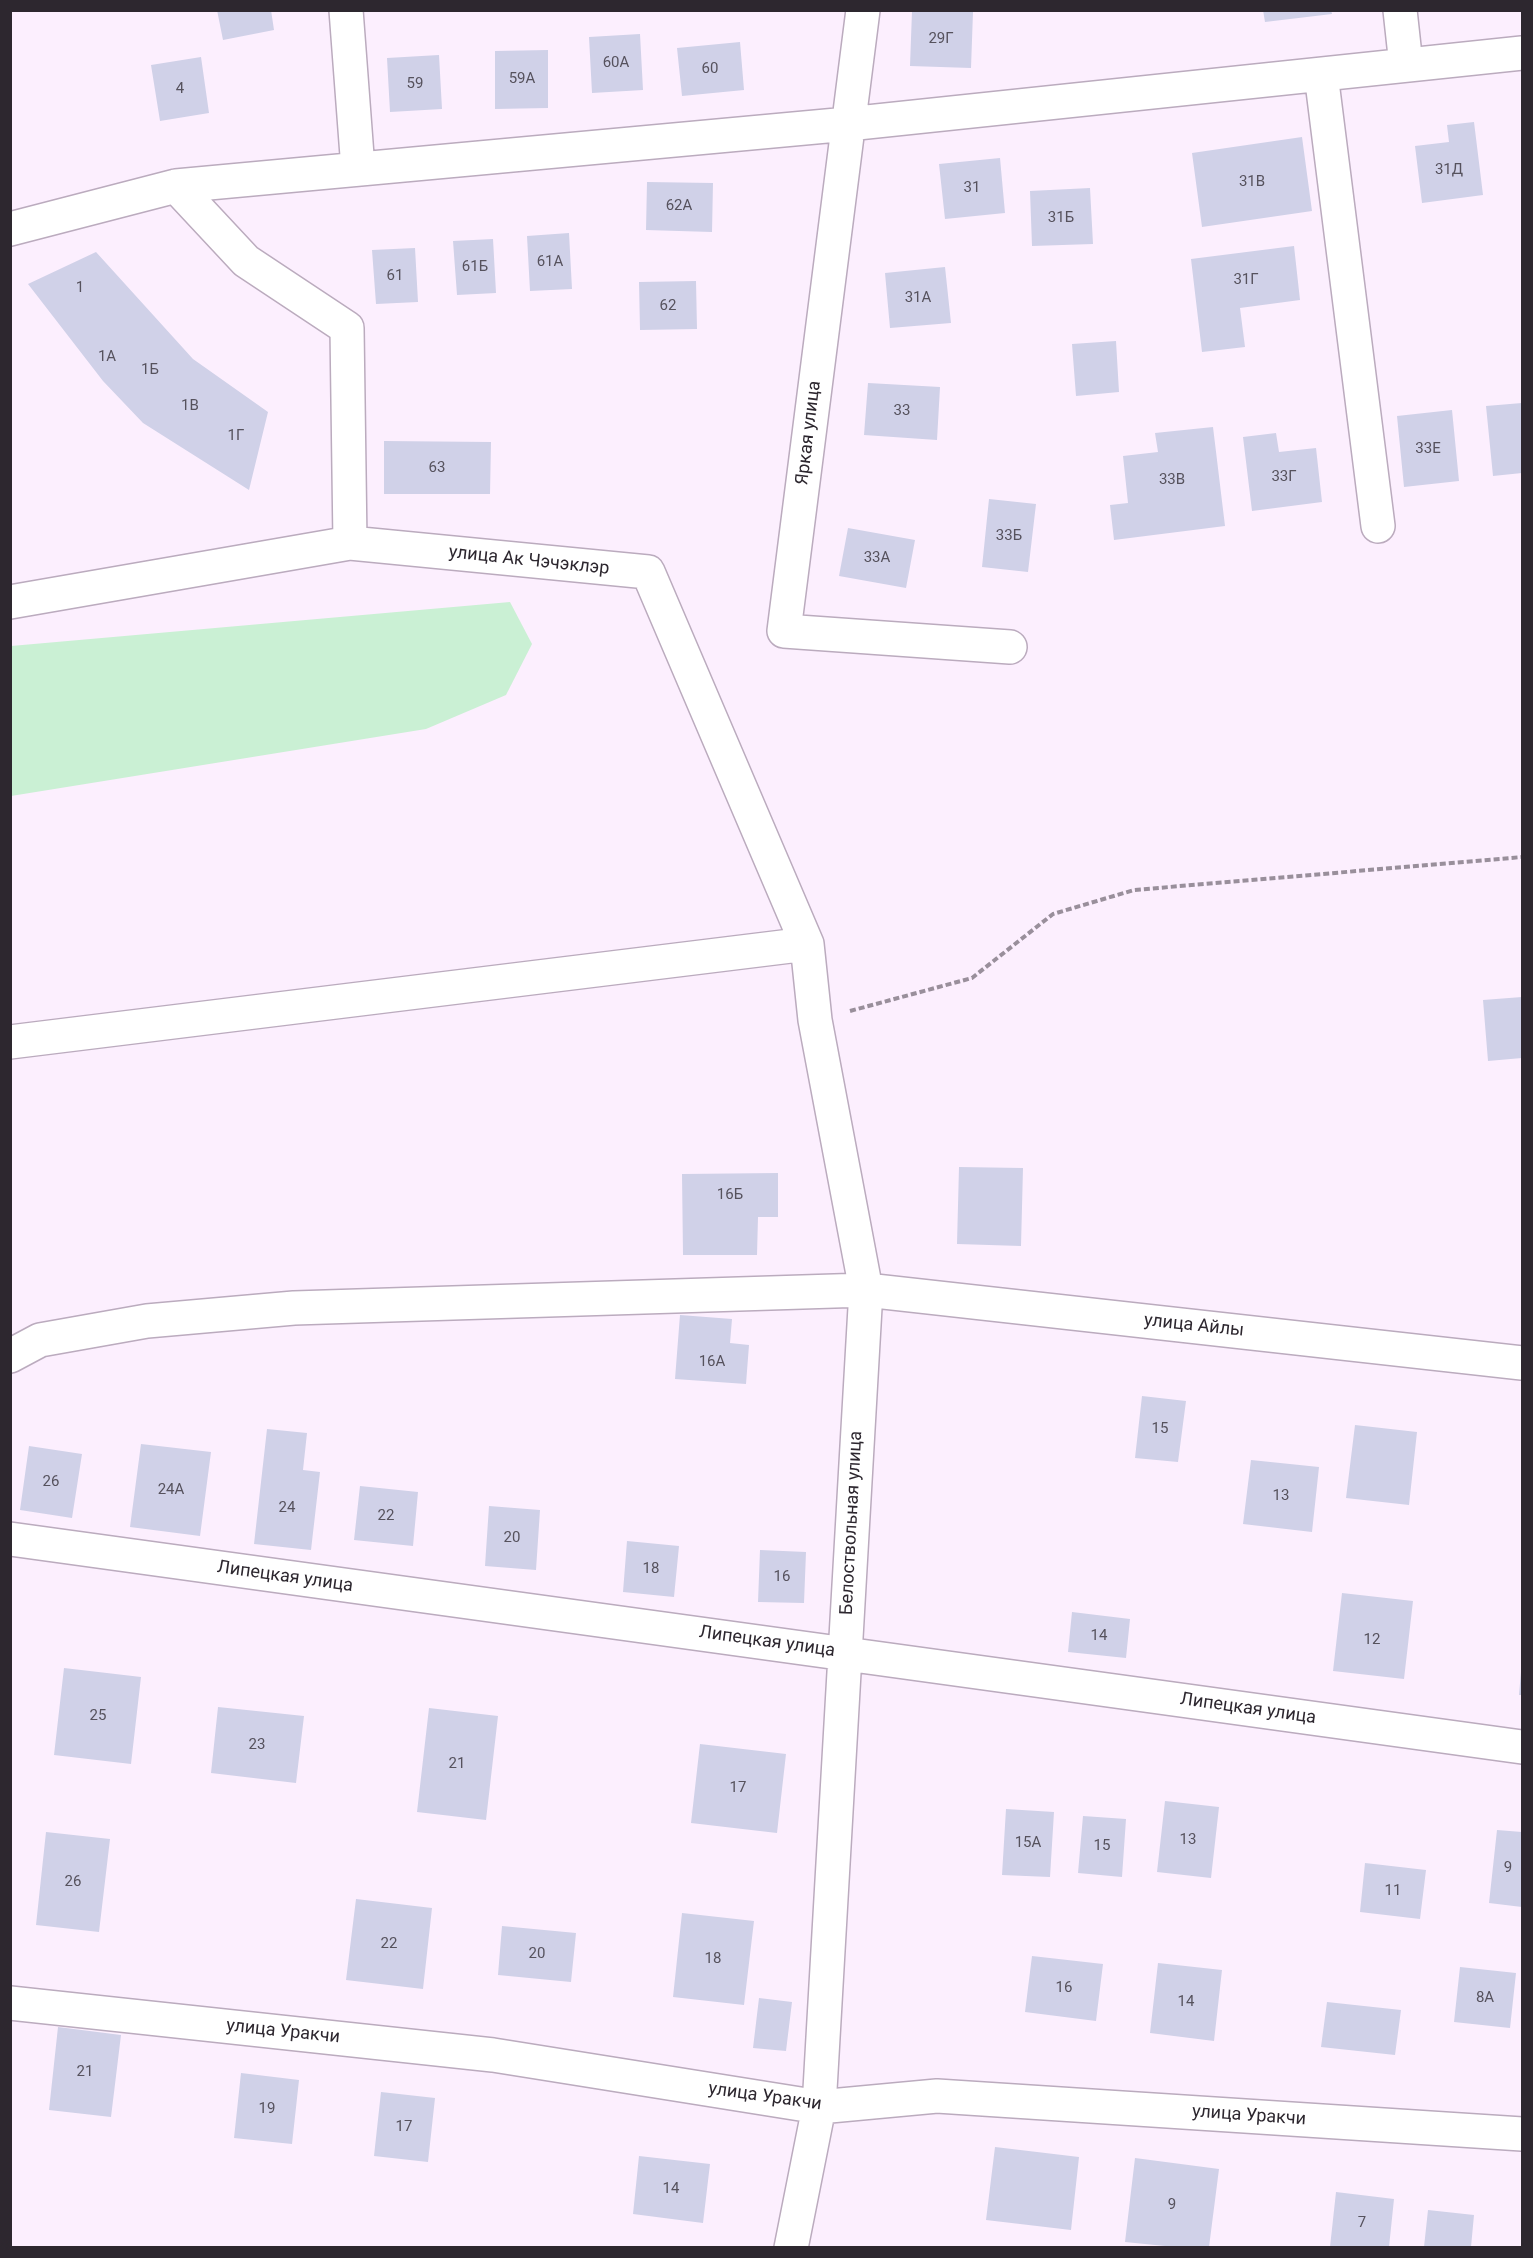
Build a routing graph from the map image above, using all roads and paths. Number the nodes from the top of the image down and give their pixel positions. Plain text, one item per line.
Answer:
1 (346, 10) edge
2 (862, 10) edge
3 (1400, 10) edge
4 (1522, 53) edge
5 (1406, 65) junction
6 (1321, 74) junction
7 (848, 124) junction
8 (358, 169) junction
9 (176, 186) junction
10 (10, 229) edge
11 (1378, 526) dead end
12 (350, 543) junction
13 (10, 602) edge
14 (1010, 647) dead end
15 (1522, 857) edge
16 (807, 944) junction
17 (815, 1020) junction
18 (10, 1042) edge
19 (866, 1290) junction
20 (10, 1356) edge
21 (1522, 1362) edge
22 (10, 1539) edge
23 (844, 1653) junction
24 (1522, 1748) edge
25 (10, 2003) edge
26 (819, 2107) junction
27 (1522, 2134) edge
28 (791, 2247) edge

1 - 8 street
2 - 7 street, Яркая улица
3 - 5 street
4 - 5 street
5 - 6 street
6 - 7 street
6 - 11 street
7 - 8 street
7 - 14 street, Яркая улица
8 - 9 street
9 - 10 street
9 - 12 street
12 - 13 street, улица Ак Чэчэклэр
12 - 16 street, улица Ак Чэчэклэр
15 - 17 path
16 - 17 street, Белоствольная улица
16 - 18 street
17 - 19 street, Белоствольная улица
19 - 20 street, улица Айлы
19 - 21 street, улица Айлы
19 - 23 street, Белоствольная улица
22 - 23 street, Липецкая улица
23 - 24 street, Липецкая улица
23 - 26 street, Белоствольная улица
25 - 26 street, улица Уракчи
26 - 27 street, улица Уракчи
26 - 28 street, Белоствольная улица

